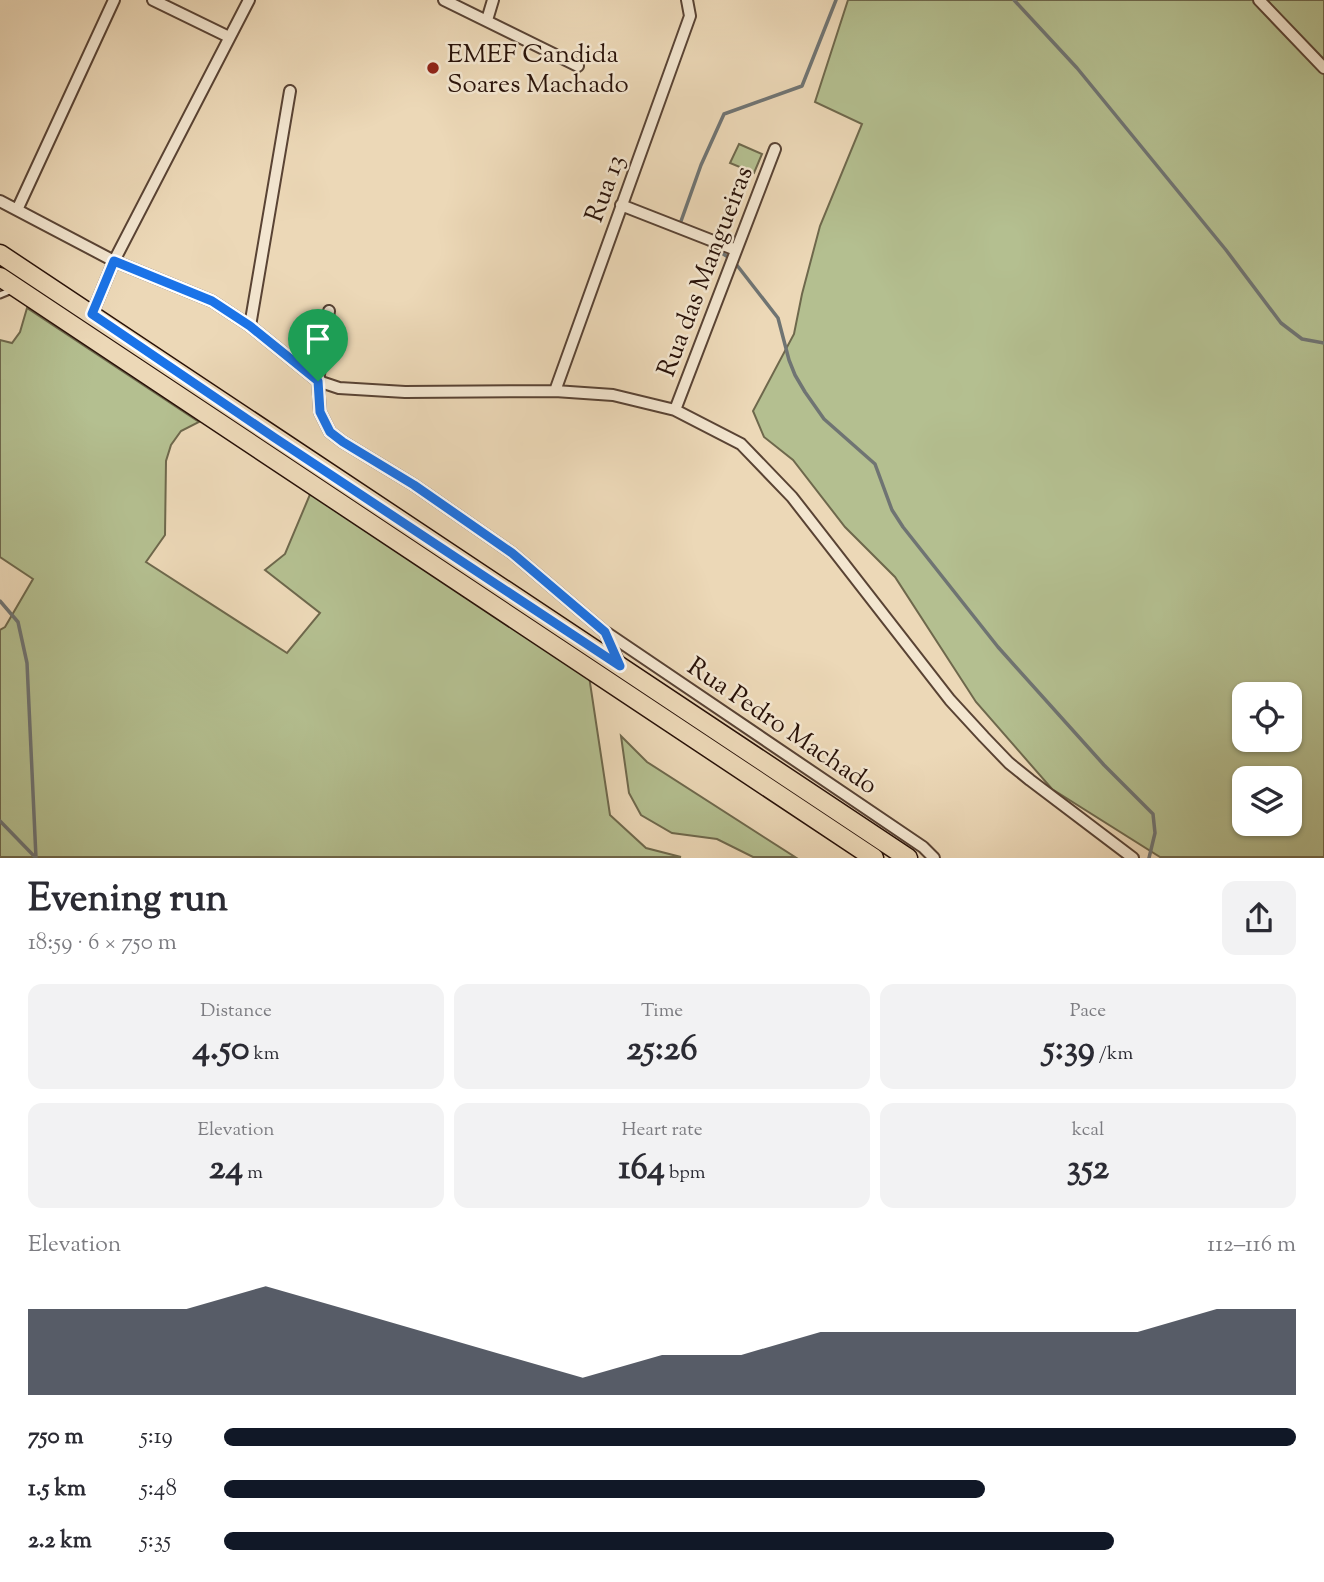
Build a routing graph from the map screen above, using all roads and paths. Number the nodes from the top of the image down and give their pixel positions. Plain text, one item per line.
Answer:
1 (114, 0) edge
2 (153, 0) edge
3 (249, 0) edge
4 (444, 0) edge
5 (494, 0) edge
6 (687, 0) edge
7 (1259, 0) edge
8 (486, 20) junction
9 (229, 37) junction
10 (578, 66) dead end
11 (1324, 68) edge
12 (290, 91) dead end
13 (775, 149) dead end
14 (0, 201) edge
15 (621, 205) junction
16 (18, 210) junction
17 (736, 250) junction
18 (0, 254) edge
19 (114, 261) junction
20 (32, 276) junction
21 (0, 277) edge
22 (8, 291) edge
23 (329, 311) dead end
24 (92, 314) junction
25 (250, 326) junction
26 (318, 381) junction
27 (555, 391) junction
28 (675, 410) junction
29 (605, 632) junction
30 (620, 666) junction
31 (874, 858) edge
32 (908, 858) edge
33 (934, 858) edge
34 (1133, 858) edge

1 - 16 street
2 - 9 street
3 - 9 street
4 - 8 street
5 - 8 street
6 - 15 street, Rua 13
7 - 11 street
8 - 10 street
9 - 19 street
12 - 25 street
13 - 17 street, Rua das Mangueiras
14 - 16 street
15 - 17 street
15 - 27 street, Rua 13
16 - 19 street
17 - 28 street, Rua das Mangueiras
18 - 20 main road
19 - 24 street
19 - 25 street
20 - 22 lane
20 - 24 main road
21 - 22 main road
22 - 31 main road
23 - 26 street, Rua Pedro Machado
24 - 30 main road
25 - 26 street
26 - 27 street
26 - 29 street, Rua Pedro Machado
27 - 28 street
28 - 34 street
29 - 30 street, Rua Pedro Machado
29 - 33 street, Rua Pedro Machado
30 - 32 main road

